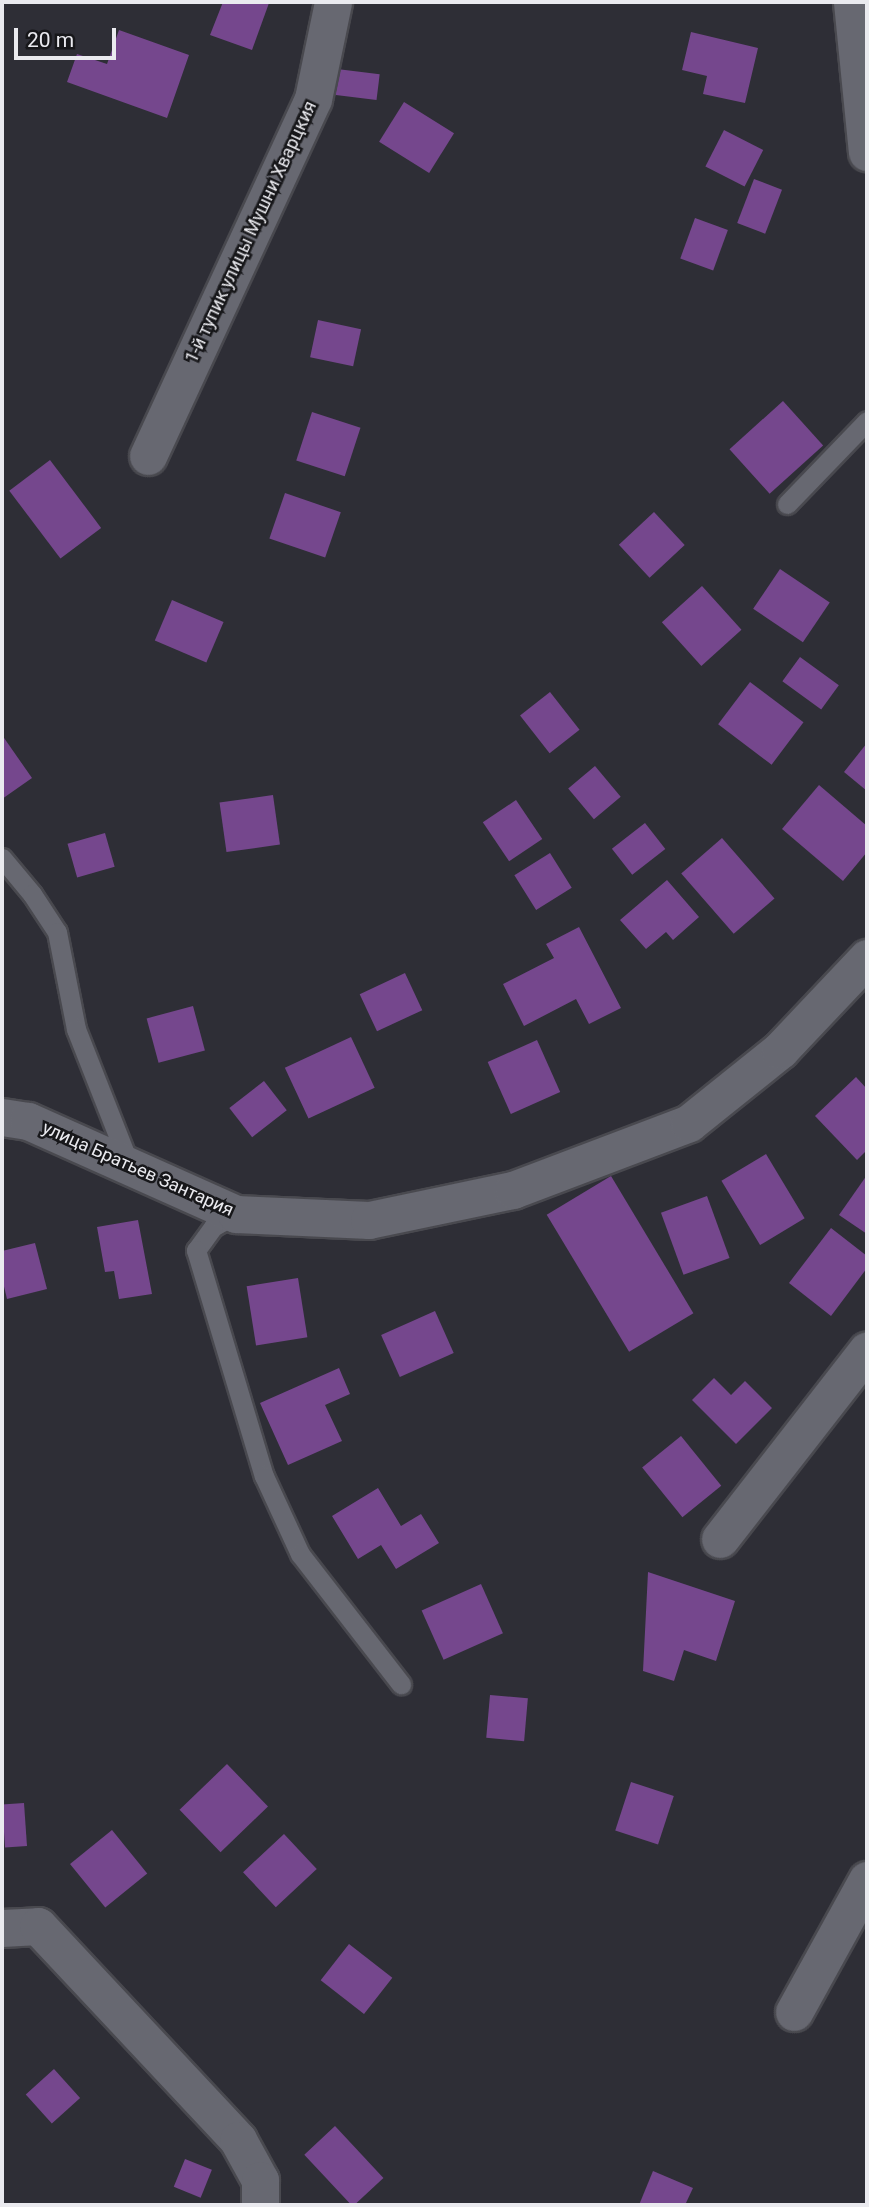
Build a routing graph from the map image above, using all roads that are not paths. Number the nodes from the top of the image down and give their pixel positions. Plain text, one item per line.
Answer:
1 (333, 2) edge
2 (852, 2) edge
3 (867, 152) edge
4 (867, 422) edge
5 (148, 456) dead end
6 (787, 505) dead end
7 (2, 858) edge
8 (2, 878) edge
9 (32, 894) junction
10 (867, 958) edge
11 (2, 1117) edge
12 (130, 1167) junction
13 (236, 1214) junction
14 (867, 1350) edge
15 (720, 1539) dead end
16 (401, 1684) dead end
17 (867, 1880) edge
18 (2, 1927) edge
19 (794, 2012) dead end
20 (260, 2205) edge

1 - 5 street, 1-й тупик улицы Мушни Хварцкия
2 - 3 street
4 - 6 lane
7 - 9 lane
8 - 9 lane
9 - 12 lane
10 - 13 street, улица Братьев Зантария
11 - 12 street, улица Братьев Зантария
12 - 13 street, улица Братьев Зантария
13 - 16 lane
14 - 15 street
17 - 19 street
18 - 20 street

